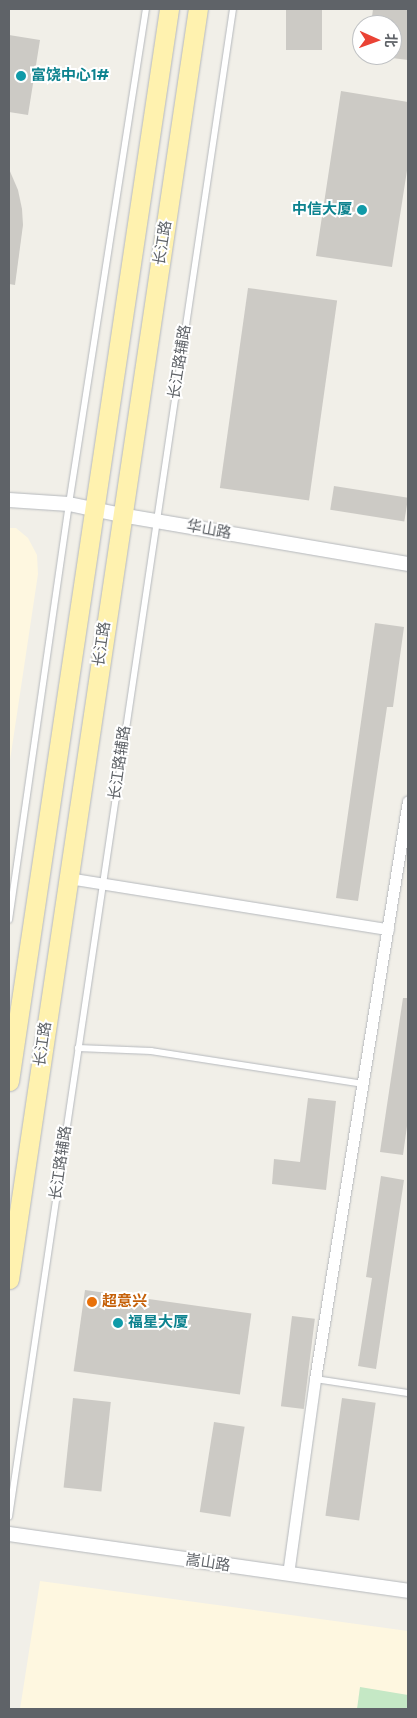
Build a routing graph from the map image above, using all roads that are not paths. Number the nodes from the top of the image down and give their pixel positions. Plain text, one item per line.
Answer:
1 (146, 9) edge
2 (169, 9) edge
3 (198, 9) edge
4 (233, 9) edge
5 (9, 500) edge
6 (69, 504) junction
7 (94, 508) junction
8 (121, 515) junction
9 (156, 520) junction
10 (408, 564) edge
11 (408, 801) edge
12 (68, 878) junction
13 (102, 883) junction
14 (9, 920) edge
15 (388, 928) junction
16 (78, 1048) junction
17 (9, 1081) edge
18 (363, 1084) junction
19 (9, 1279) edge
20 (315, 1379) junction
21 (408, 1393) edge
22 (9, 1517) edge
23 (9, 1534) edge
24 (288, 1574) junction
25 (408, 1591) edge

1 - 6 lane
2 - 7 main road, 长江路
3 - 8 main road, 长江路
4 - 9 lane, 长江路辅路
5 - 6 street, 华山路
6 - 7 street, 华山路
6 - 14 lane
7 - 8 street, 华山路
7 - 17 main road, 长江路
8 - 9 street, 华山路
8 - 12 main road, 长江路
9 - 10 street, 华山路
9 - 13 lane, 长江路辅路
11 - 15 street
12 - 13 street
12 - 19 main road, 长江路
13 - 15 street
13 - 16 lane, 长江路辅路
15 - 18 street
16 - 18 lane
16 - 22 lane, 长江路辅路
18 - 20 street
20 - 21 lane
20 - 24 street
23 - 24 street, 嵩山路
24 - 25 street, 嵩山路

